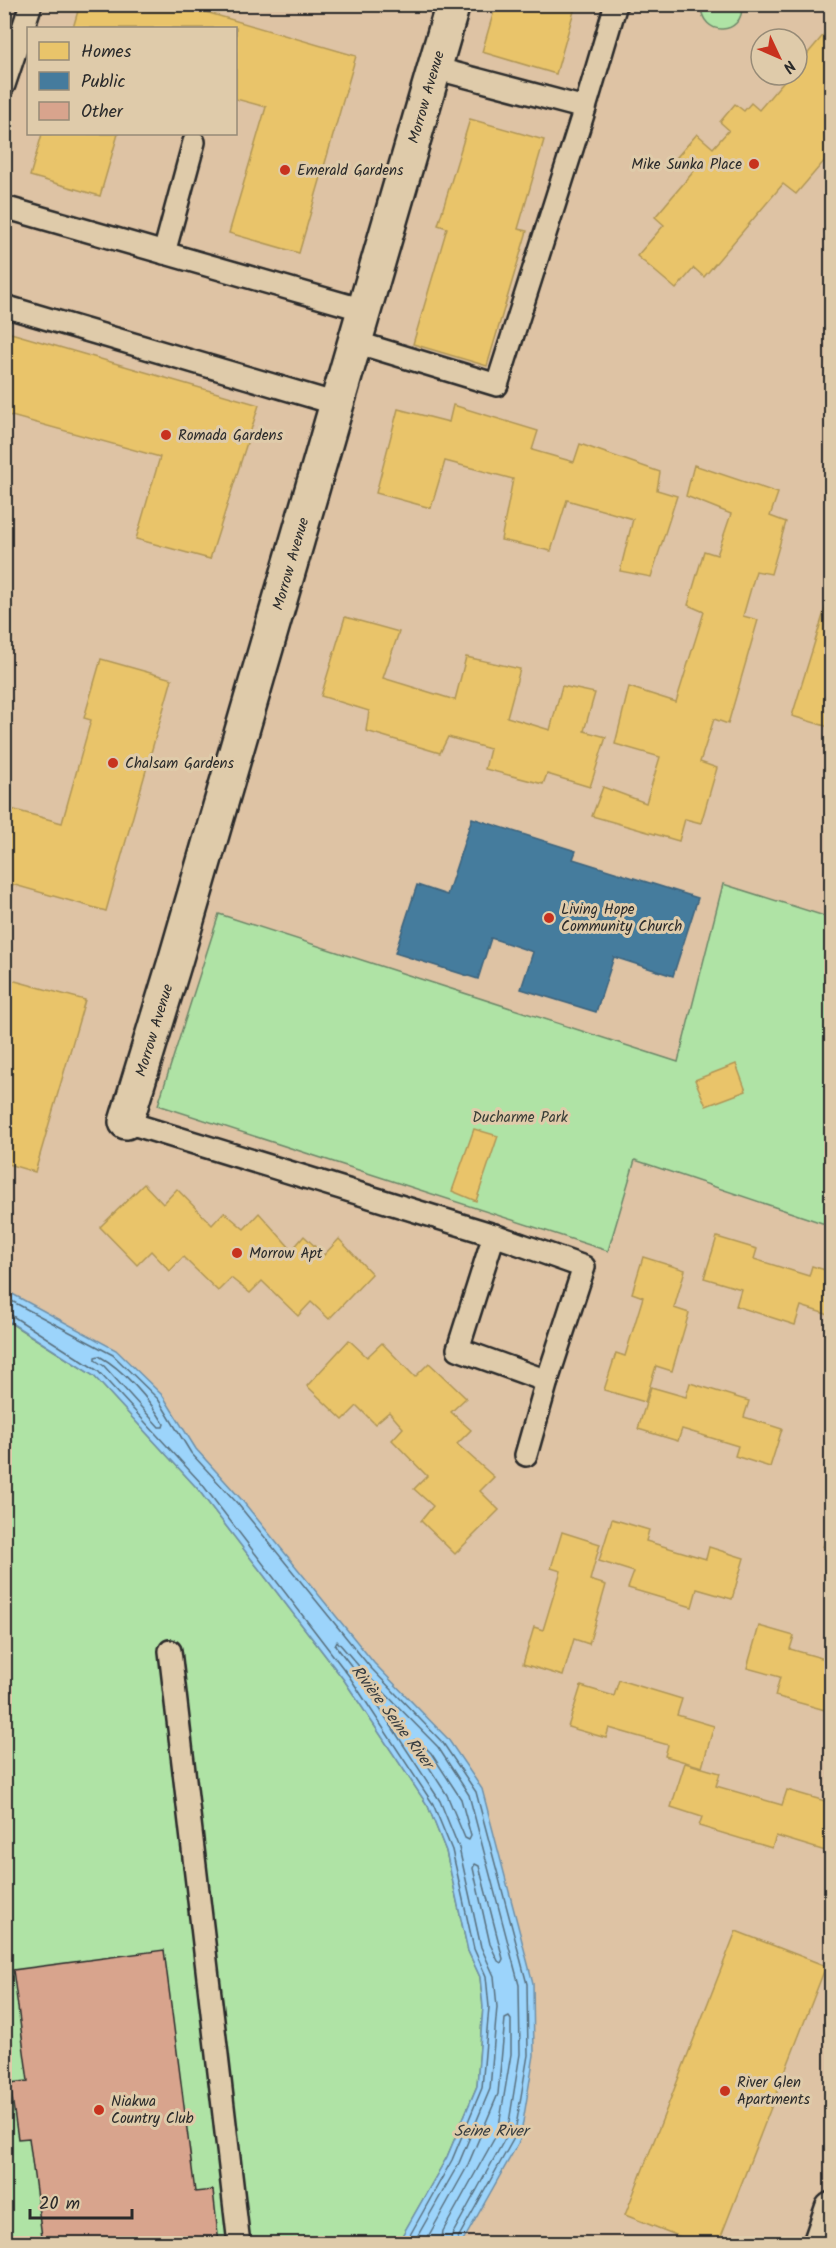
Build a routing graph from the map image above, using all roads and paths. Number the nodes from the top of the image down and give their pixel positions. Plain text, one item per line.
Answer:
1 (31, 4) edge
2 (453, 4) edge
3 (616, 4) edge
4 (434, 68) junction
5 (4, 85) edge
6 (585, 108) junction
7 (194, 142) dead end
8 (4, 207) edge
9 (164, 253) junction
10 (4, 306) edge
11 (364, 310) junction
12 (355, 342) junction
13 (336, 404) junction
14 (126, 1122) joint
15 (494, 1235) junction
16 (547, 1381) junction
17 (526, 1455) dead end
18 (170, 1651) dead end
19 (239, 2244) edge

1 - 5 lane
2 - 4 street, Morrow Avenue
3 - 6 lane
4 - 6 lane
4 - 11 street, Morrow Avenue
6 - 12 lane
7 - 9 lane
8 - 9 lane
9 - 11 lane
10 - 13 lane
11 - 12 street, Morrow Avenue
12 - 13 street, Morrow Avenue
13 - 14 street, Morrow Avenue
14 - 15 lane
15 - 16 lane
15 - 16 lane
16 - 17 lane
18 - 19 lane

